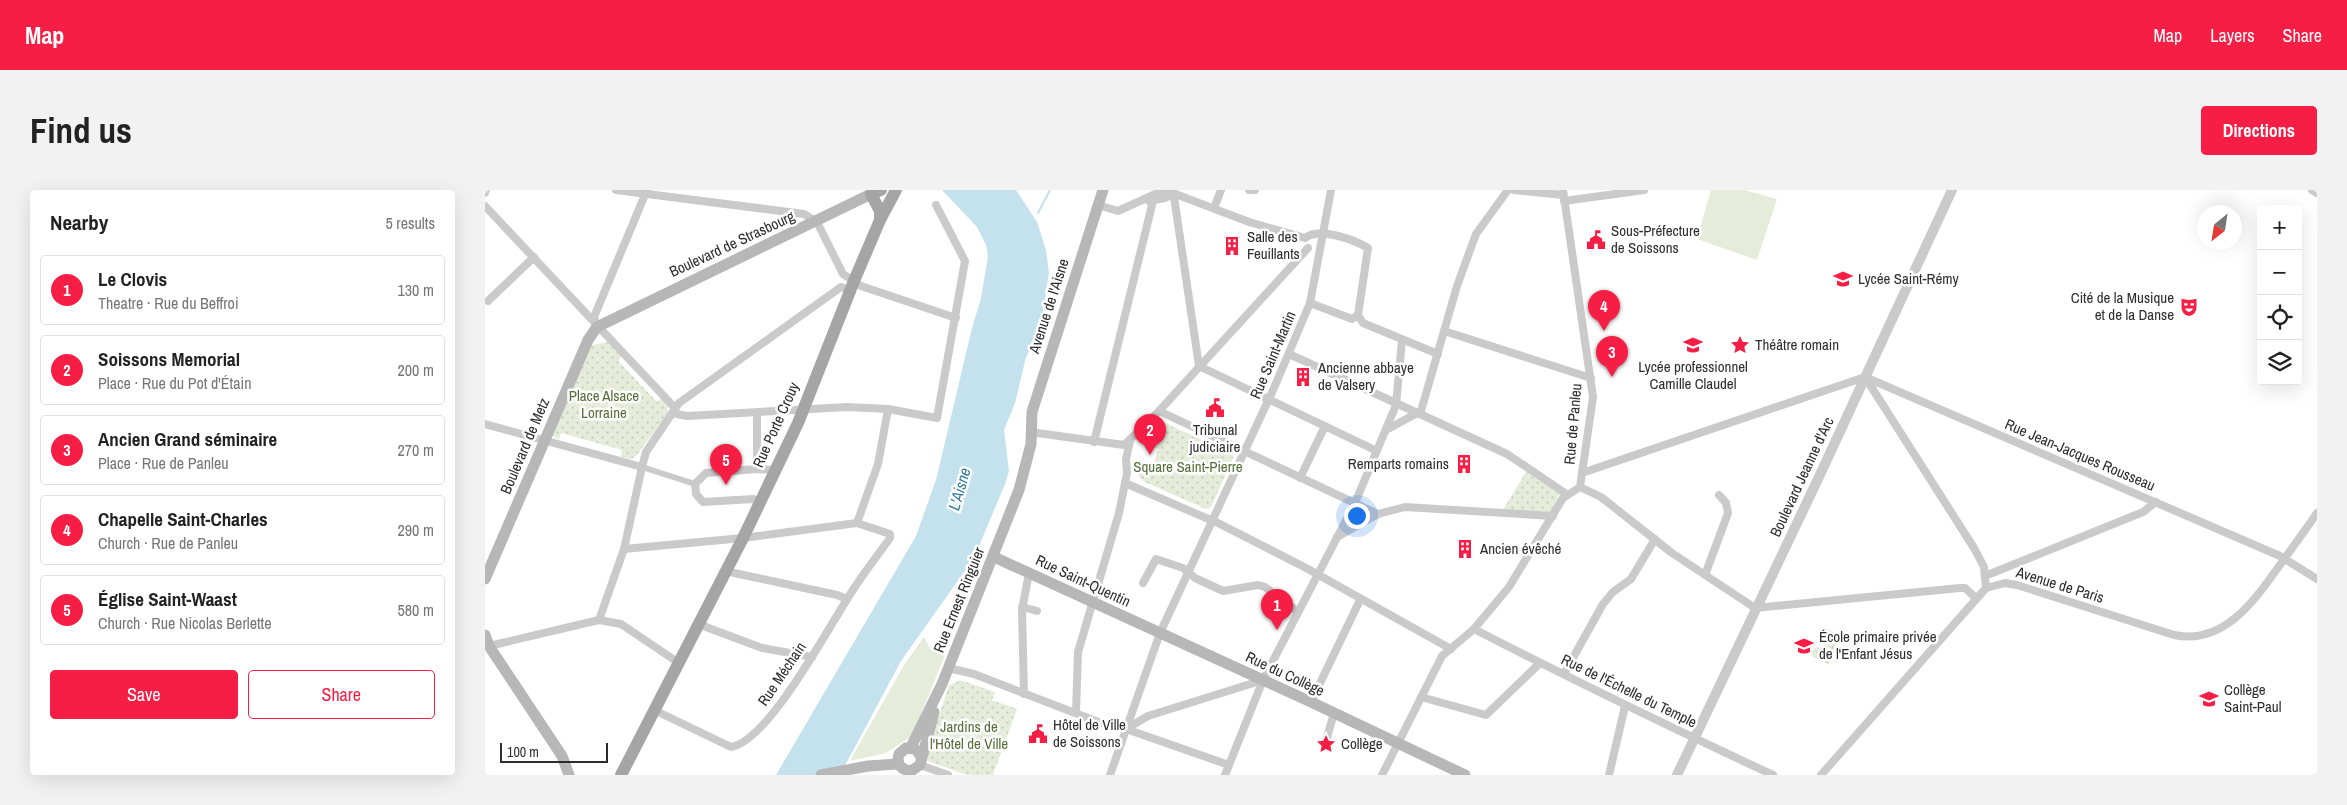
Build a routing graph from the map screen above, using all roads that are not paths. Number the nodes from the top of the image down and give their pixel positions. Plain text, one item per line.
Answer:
1 (616, 190) edge
2 (896, 190) edge
3 (1103, 190) edge
4 (1221, 190) edge
5 (1249, 190) edge
6 (1255, 190) edge
7 (1331, 190) edge
8 (1508, 190) edge
9 (1514, 190) edge
10 (1644, 190) edge
11 (2312, 190) edge
12 (1169, 191) edge
13 (1950, 191) edge
14 (646, 192) edge
15 (868, 193) edge
16 (2317, 193) edge
17 (1563, 194) edge
18 (1149, 201) junction
19 (936, 204) dead end
20 (1098, 205) junction
21 (485, 206) edge
22 (1214, 208) junction
23 (880, 220) junction
24 (817, 222) junction
25 (1323, 233) junction
26 (1305, 238) junction
27 (1308, 248) junction
28 (1320, 253) junction
29 (534, 258) junction
30 (847, 283) junction
31 (488, 301) dead end
32 (1310, 303) junction
33 (1358, 315) junction
34 (956, 318) junction
35 (597, 327) junction
36 (1444, 331) junction
37 (1402, 340) junction
38 (1289, 354) junction
39 (1438, 354) junction
40 (1199, 366) junction
41 (1865, 377) junction
42 (1591, 378) junction
43 (1885, 386) junction
44 (1877, 395) junction
45 (1269, 399) junction
46 (1396, 405) junction
47 (802, 410) junction
48 (888, 410) junction
49 (673, 411) junction
50 (1159, 411) junction
51 (757, 412) junction
52 (1418, 414) junction
53 (485, 424) edge
54 (1325, 426) junction
55 (1386, 430) junction
56 (1030, 432) junction
57 (544, 440) junction
58 (1093, 442) junction
59 (1124, 444) junction
60 (1377, 451) junction
61 (1245, 452) junction
62 (1126, 459) junction
63 (642, 467) junction
64 (757, 469) junction
65 (774, 470) junction
66 (1582, 473) junction
67 (1300, 478) junction
68 (1125, 483) junction
69 (695, 484) junction
70 (1580, 487) junction
71 (1568, 495) junction
72 (1719, 495) dead end
73 (760, 502) junction
74 (2156, 502) junction
75 (1355, 503) junction
76 (2317, 513) edge
77 (1378, 514) junction
78 (1553, 516) junction
79 (1212, 521) junction
80 (857, 523) junction
81 (1337, 537) junction
82 (743, 538) junction
83 (1655, 539) junction
84 (998, 542) joint
85 (624, 549) junction
86 (993, 557) junction
87 (2285, 558) junction
88 (1984, 567) junction
89 (725, 572) junction
90 (1027, 572) junction
91 (1995, 573) junction
92 (1189, 574) junction
93 (1317, 574) junction
94 (1705, 575) junction
95 (1985, 576) junction
96 (485, 579) edge
97 (2317, 579) edge
98 (1143, 583) dead end
99 (1999, 584) junction
100 (1986, 588) junction
101 (1976, 598) junction
102 (847, 599) junction
103 (1360, 600) junction
104 (1093, 602) junction
105 (1022, 607) junction
106 (1755, 608) junction
107 (1037, 611) dead end
108 (1297, 612) junction
109 (599, 620) junction
110 (698, 624) junction
111 (1474, 629) junction
112 (1160, 633) junction
113 (487, 640) edge
114 (1451, 650) junction
115 (811, 657) junction
116 (1540, 662) junction
117 (679, 663) junction
118 (949, 668) junction
119 (1564, 674) junction
120 (1263, 680) junction
121 (942, 684) junction
122 (1024, 694) junction
123 (1421, 696) junction
124 (1311, 702) junction
125 (1625, 706) junction
126 (654, 710) junction
127 (1075, 713) junction
128 (1335, 713) junction
129 (1126, 729) junction
130 (1694, 738) junction
131 (1326, 741) dead end
132 (1398, 744) junction
133 (911, 747) junction
134 (898, 759) junction
135 (1229, 765) junction
136 (915, 767) edge
137 (568, 774) edge
138 (1459, 774) edge
139 (621, 775) edge
140 (821, 775) edge
141 (947, 775) edge
142 (1110, 775) edge
143 (1225, 775) edge
144 (1382, 775) edge
145 (1609, 775) edge
146 (1677, 775) edge
147 (1773, 775) edge
148 (1821, 775) edge

1 - 14 street
2 - 23 main road, Rue Porte Crouy
3 - 20 main road, Avenue de l'Aisne
4 - 22 street
5 - 6 street
7 - 25 street, Rue Saint-Martin
8 - 36 street
9 - 17 street
10 - 17 street
11 - 16 street
12 - 18 street
12 - 22 street
12 - 40 street
13 - 41 street, Boulevard Jeanne d'Arc
14 - 24 street
14 - 35 street
15 - 23 main road
15 - 24 main road, Boulevard de Strasbourg
17 - 42 street, Rue de Panleu
18 - 20 street
18 - 58 street
19 - 34 street
20 - 56 main road, Avenue de l'Aisne
21 - 29 street
22 - 26 street
23 - 30 main road, Rue Porte Crouy
24 - 30 street
24 - 35 main road, Boulevard de Strasbourg
25 - 26 street
25 - 28 street, Rue Saint-Martin
25 - 33 street
26 - 27 street
27 - 28 street
27 - 40 street
28 - 32 street, Rue Saint-Martin
29 - 31 street
29 - 35 street
30 - 34 street
30 - 47 main road, Rue Porte Crouy
30 - 49 street
32 - 33 street
32 - 38 street, Rue Saint-Martin
33 - 37 street
34 - 48 street
35 - 49 street
35 - 57 main road, Boulevard de Metz
36 - 39 street
36 - 42 street
37 - 39 street
37 - 46 street
38 - 45 street, Rue Saint-Martin
38 - 46 street
39 - 52 street
40 - 45 street
40 - 50 street
41 - 43 street, Rue Jean-Jacques Rousseau
41 - 44 street
41 - 66 street
41 - 106 street, Boulevard Jeanne d'Arc
42 - 66 street, Rue de Panleu
43 - 44 street
43 - 74 street, Rue Jean-Jacques Rousseau
44 - 88 street
45 - 54 street
45 - 61 street, Rue Saint-Martin
46 - 52 street
46 - 55 street
47 - 48 street
47 - 51 street
47 - 65 main road, Rue Porte Crouy
48 - 80 street
49 - 51 street
49 - 63 street
50 - 59 street
50 - 61 street
51 - 64 street
52 - 55 street
52 - 71 street
53 - 57 street
54 - 60 street
54 - 67 street
55 - 60 street
56 - 58 street
56 - 84 main road, Avenue de l'Aisne
57 - 63 street
57 - 96 main road, Boulevard de Metz
58 - 59 street
59 - 62 street
59 - 62 street
60 - 75 street
61 - 67 street
61 - 79 street, Rue Saint-Martin
62 - 68 street
63 - 69 street
63 - 85 street
64 - 65 street
64 - 69 street
65 - 73 main road, Rue Porte Crouy
66 - 70 street, Rue de Panleu
67 - 75 street
68 - 79 street
68 - 104 street
69 - 73 street
70 - 71 street, Rue de Panleu
70 - 83 street
71 - 78 street
72 - 94 street
73 - 82 main road, Rue Porte Crouy
74 - 87 street, Rue Jean-Jacques Rousseau
74 - 91 street
75 - 77 street
75 - 81 street
76 - 87 street, Avenue de Paris
77 - 78 street
77 - 81 street
78 - 111 street
79 - 92 street, Rue Saint-Martin
79 - 93 street
80 - 82 street
80 - 102 street, Rue Méchain
81 - 93 street
82 - 85 street
82 - 89 main road, Rue Porte Crouy
83 - 94 street
83 - 119 street
84 - 86 main road, Rue Ernest Ringuier
85 - 109 street
86 - 90 main road, Rue Saint-Quentin
86 - 118 main road, Rue Ernest Ringuier
87 - 97 street, Rue Jean-Jacques Rousseau
87 - 99 street, Avenue de Paris
88 - 91 street
88 - 95 street
89 - 102 street
89 - 110 main road, Rue Porte Crouy
90 - 104 main road, Rue Saint-Quentin
90 - 105 street
91 - 95 street
91 - 99 street
92 - 98 street
92 - 108 street
92 - 112 street, Rue Saint-Martin
93 - 103 street
93 - 108 street
94 - 106 street
95 - 100 street
99 - 100 street, Avenue de Paris
100 - 101 street, Avenue de Paris
101 - 106 street
101 - 148 street, Avenue de Paris
102 - 115 street, Rue Méchain
103 - 114 street
103 - 124 street
104 - 112 main road, Rue Saint-Quentin
104 - 127 street
105 - 107 street
105 - 122 street
106 - 130 street, Boulevard Jeanne d'Arc
108 - 120 street
109 - 113 street
109 - 117 street
110 - 115 street
110 - 117 main road, Rue Porte Crouy
111 - 114 street
111 - 116 street, Rue de l'Échelle du Temple
112 - 120 main road, Rue du Collège
112 - 129 street, Rue Saint-Martin
113 - 137 main road
114 - 123 street
115 - 126 street, Rue Méchain
116 - 119 street, Rue de l'Échelle du Temple
116 - 123 street
117 - 126 main road, Rue Porte Crouy
118 - 121 main road, Rue Ernest Ringuier
118 - 122 street
119 - 125 street, Rue de l'Échelle du Temple
120 - 124 main road, Rue du Collège
120 - 129 street
120 - 135 street
121 - 133 main road
121 - 136 main road
122 - 127 street
123 - 132 street
124 - 128 main road, Rue du Collège
125 - 130 street, Rue de l'Échelle du Temple
125 - 145 street
126 - 139 main road, Rue Porte Crouy
127 - 129 street
128 - 131 street
128 - 132 main road, Rue du Collège
129 - 135 street
129 - 142 street, Rue Saint-Martin
130 - 146 street, Boulevard Jeanne d'Arc
130 - 147 street, Rue de l'Échelle du Temple
132 - 138 main road, Rue du Collège
132 - 144 street
133 - 134 main road
133 - 136 main road
134 - 136 main road
134 - 140 main road
135 - 143 street
136 - 141 street

